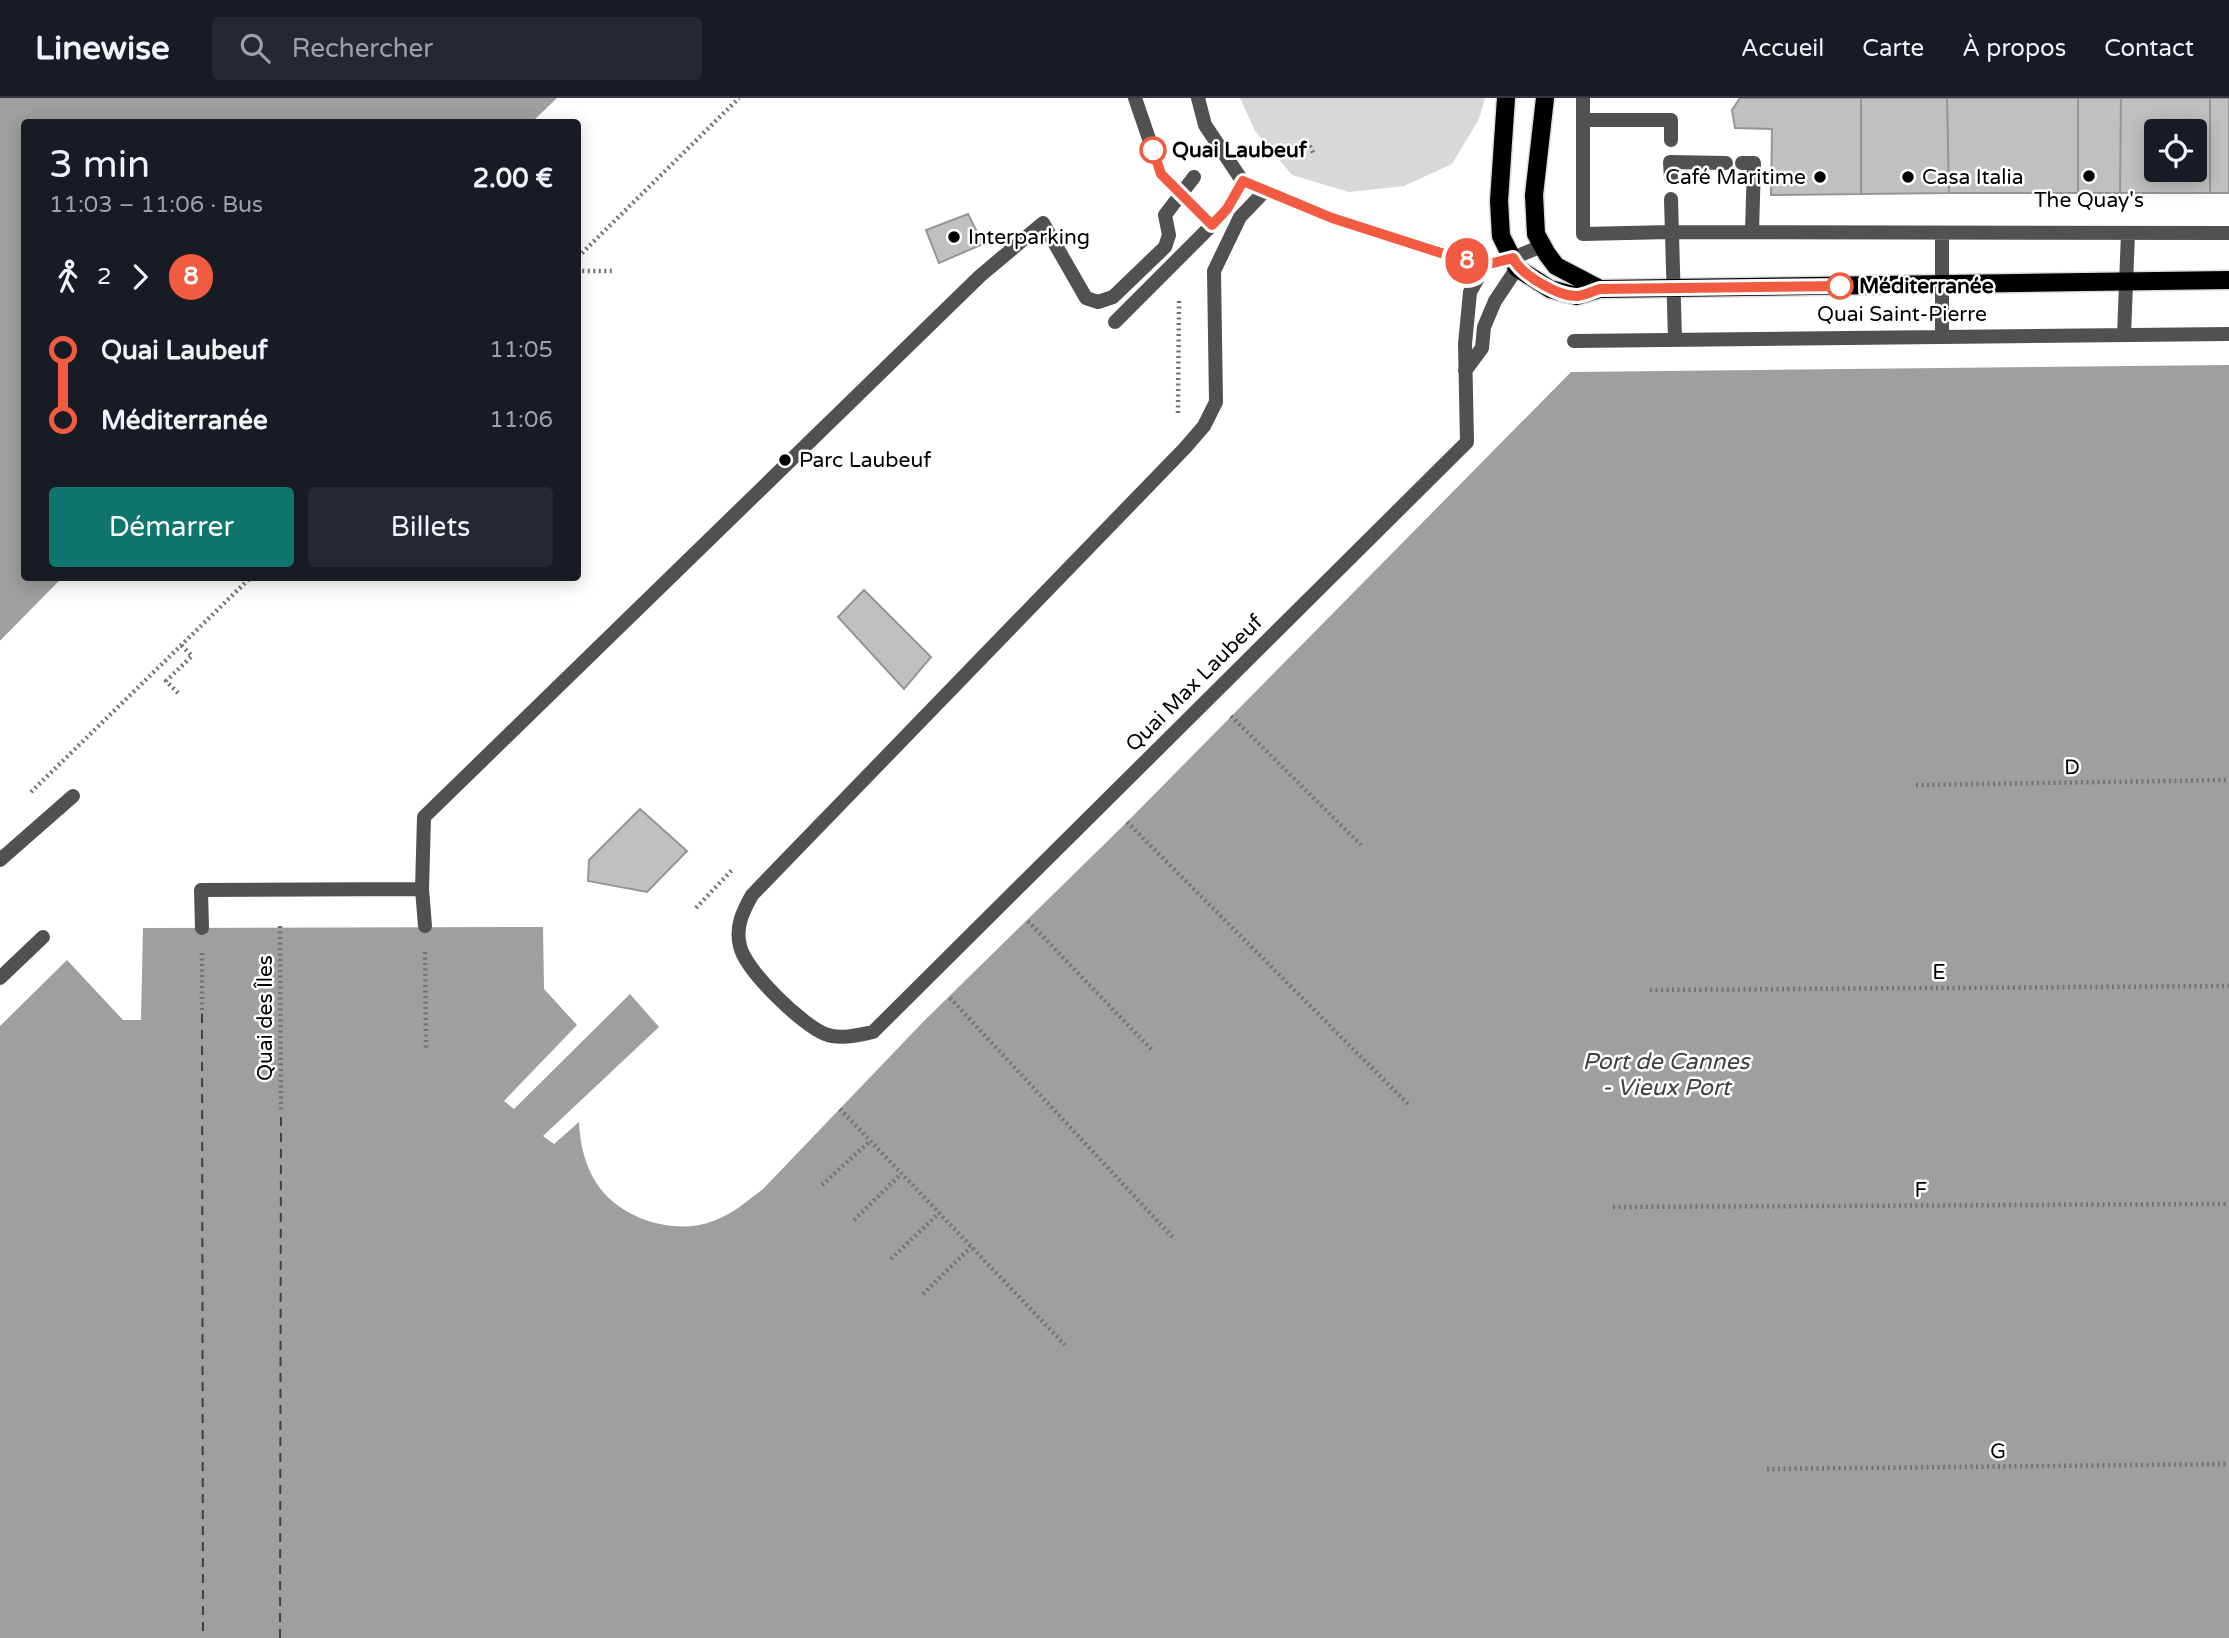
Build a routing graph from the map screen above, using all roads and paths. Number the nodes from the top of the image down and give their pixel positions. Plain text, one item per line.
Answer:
1 (739, 98) edge
2 (1135, 98) edge
3 (1198, 98) edge
4 (1506, 98) edge
5 (1545, 98) edge
6 (1583, 98) edge
7 (1584, 120) junction
8 (1671, 140) dead end
9 (1307, 141) dead end
10 (1314, 154) dead end
11 (1726, 163) dead end
12 (1742, 163) dead end
13 (1194, 177) dead end
14 (1671, 178) dead end
15 (1243, 181) junction
16 (1265, 191) junction
17 (1181, 194) junction
18 (1671, 199) dead end
19 (1212, 225) junction
20 (1671, 232) junction
21 (1752, 232) junction
22 (1942, 233) junction
23 (2129, 233) junction
24 (2229, 233) edge
25 (1542, 246) junction
26 (581, 254) edge
27 (1515, 263) junction
28 (1485, 265) junction
29 (581, 271) edge
30 (612, 271) dead end
31 (1166, 272) junction
32 (2229, 280) edge
33 (2126, 282) junction
34 (1942, 284) junction
35 (1675, 288) junction
36 (1600, 289) junction
37 (1115, 322) dead end
38 (2229, 334) edge
39 (2124, 335) junction
40 (1942, 337) junction
41 (1675, 339) junction
42 (1574, 341) dead end
43 (1464, 372) junction
44 (1178, 413) dead end
45 (247, 581) edge
46 (181, 645) junction
47 (178, 693) dead end
48 (1231, 716) dead end
49 (2229, 780) edge
50 (1916, 785) dead end
51 (29, 794) dead end
52 (73, 796) dead end
53 (1127, 822) dead end
54 (1362, 845) dead end
55 (0, 860) edge
56 (734, 869) dead end
57 (422, 889) junction
58 (696, 908) dead end
59 (1028, 921) dead end
60 (280, 926) dead end
61 (425, 926) joint
62 (201, 928) joint
63 (43, 937) dead end
64 (0, 978) edge
65 (2229, 986) edge
66 (1650, 990) dead end
67 (950, 998) dead end
68 (202, 1014) dead end
69 (426, 1048) dead end
70 (1153, 1051) dead end
71 (1409, 1105) dead end
72 (281, 1110) dead end
73 (840, 1110) dead end
74 (870, 1141) junction
75 (901, 1174) junction
76 (822, 1185) dead end
77 (2229, 1204) edge
78 (1613, 1207) dead end
79 (939, 1213) junction
80 (855, 1220) dead end
81 (1175, 1240) dead end
82 (971, 1247) junction
83 (891, 1259) dead end
84 (923, 1294) dead end
85 (1065, 1345) dead end
86 (2229, 1464) edge
87 (1767, 1469) dead end

1 - 26 path
2 - 17 street
3 - 15 street
4 - 27 main road
5 - 25 main road
6 - 7 street
7 - 8 street
7 - 20 street
9 - 10 path
11 - 14 street
12 - 21 street
13 - 17 street
15 - 16 street
15 - 19 street
16 - 28 street
16 - 43 street, Quai Max Laubeuf
17 - 19 street
17 - 57 street
18 - 20 street
19 - 31 street
20 - 21 street
20 - 35 street
21 - 22 street
22 - 23 street
22 - 34 street
23 - 24 street
23 - 33 street
25 - 27 street
25 - 36 main road
27 - 28 street
27 - 36 main road, Quai Saint-Pierre
27 - 43 street
28 - 43 street, Quai Max Laubeuf
29 - 30 path
31 - 37 street
31 - 44 path
32 - 33 main road, Quai Saint-Pierre
33 - 34 main road, Quai Saint-Pierre
33 - 39 street
34 - 35 main road, Quai Saint-Pierre
34 - 40 street
35 - 36 main road, Quai Saint-Pierre
35 - 41 street
38 - 39 street, Quai Saint-Pierre
39 - 40 street, Quai Saint-Pierre
40 - 41 street, Quai Saint-Pierre
41 - 42 street, Quai Saint-Pierre
45 - 46 path
46 - 47 path
46 - 51 path
48 - 54 path
49 - 50 path, D
52 - 55 street
53 - 71 path
56 - 58 path
57 - 61 street
57 - 62 street
59 - 70 path
60 - 72 path, Quai des Îles
61 - 69 path
62 - 68 path
63 - 64 street
65 - 66 path, E
67 - 81 path
73 - 74 path
74 - 75 path
74 - 76 path
75 - 79 path
75 - 80 path
77 - 78 path, F
79 - 82 path
79 - 83 path
82 - 84 path
82 - 85 path
86 - 87 path, G

